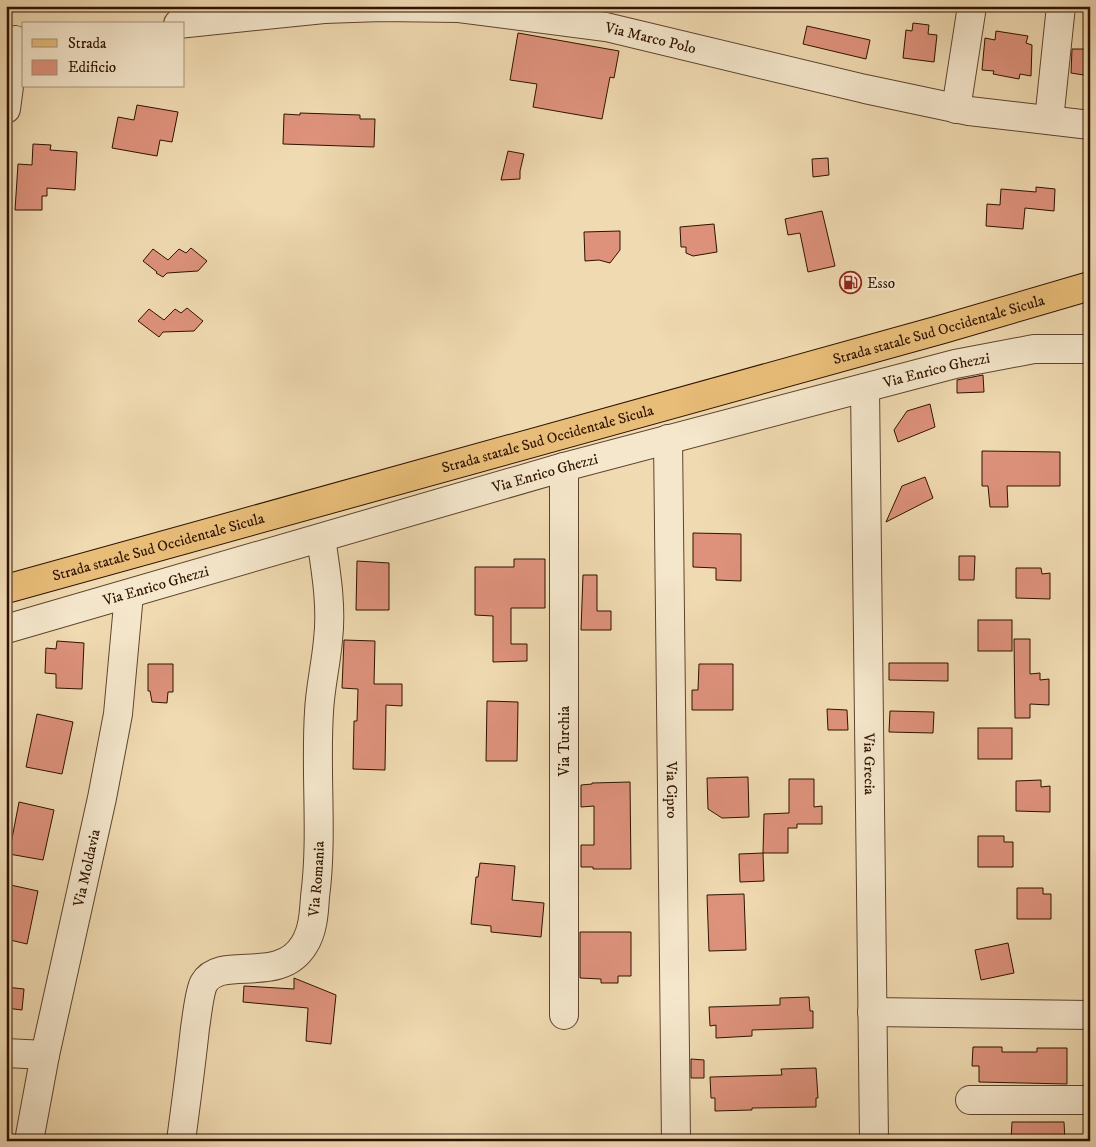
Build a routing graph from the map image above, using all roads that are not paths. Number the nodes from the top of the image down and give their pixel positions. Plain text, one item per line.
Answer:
1 (972, 6) edge
2 (1061, 6) edge
3 (608, 16) edge
4 (185, 23) edge
5 (15, 40) edge
6 (956, 108) junction
7 (6, 109) edge
8 (1049, 120) junction
9 (1090, 125) edge
10 (1090, 286) edge
11 (1090, 348) edge
12 (865, 388) junction
13 (668, 439) junction
14 (564, 467) junction
15 (321, 538) junction
16 (6, 589) edge
17 (129, 594) junction
18 (6, 629) edge
19 (872, 1012) junction
20 (564, 1015) dead end
21 (1090, 1015) edge
22 (6, 1053) edge
23 (45, 1055) junction
24 (970, 1100) dead end
25 (1090, 1100) edge
26 (29, 1141) edge
27 (181, 1141) edge
28 (676, 1141) edge
29 (874, 1141) edge

1 - 6 street
2 - 8 street
3 - 4 street, Via Marco Polo
3 - 6 street, Via Marco Polo
5 - 7 street
6 - 8 street, Via Marco Polo
8 - 9 street, Via Marco Polo
10 - 16 main road, Strada statale Sud Occidentale Sicula
11 - 12 street, Via Enrico Ghezzi
12 - 13 street, Via Enrico Ghezzi
12 - 19 street, Via Grecia
13 - 14 street, Via Enrico Ghezzi
13 - 28 street, Via Cipro
14 - 15 street, Via Enrico Ghezzi
14 - 20 street, Via Turchia
15 - 17 street, Via Enrico Ghezzi
15 - 27 street, Via Romania
17 - 18 street, Via Enrico Ghezzi
17 - 23 street, Via Moldavia
19 - 21 street
19 - 29 street, Via Grecia
22 - 23 street
23 - 26 street, Via Moldavia
24 - 25 street

